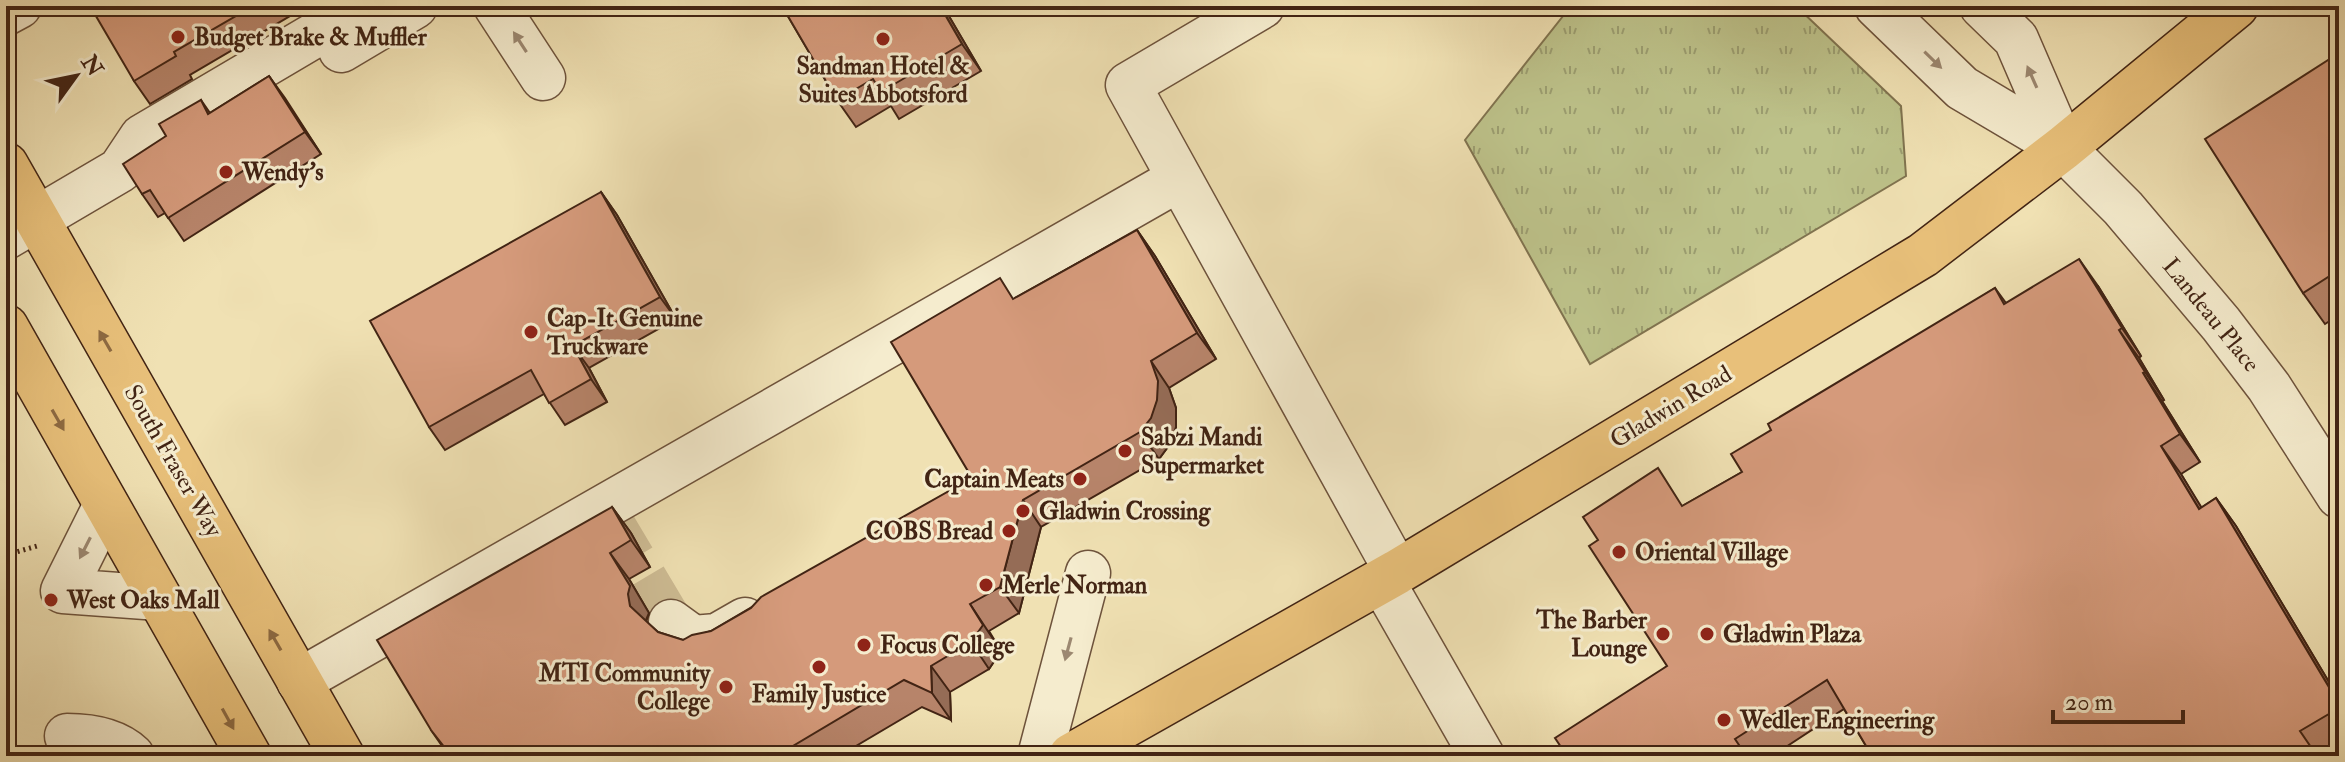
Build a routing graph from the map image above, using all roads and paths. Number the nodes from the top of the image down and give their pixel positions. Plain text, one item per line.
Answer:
1 (19, 6) edge
2 (364, 6) edge
3 (415, 6) edge
4 (496, 6) edge
5 (1262, 6) edge
6 (1877, 6) edge
7 (1982, 6) edge
8 (2236, 6) edge
9 (6, 13) edge
10 (543, 78) dead end
11 (2063, 148) junction
12 (6, 165) edge
13 (120, 170) junction
14 (1179, 179) junction
15 (21, 228) edge
16 (6, 327) edge
17 (2339, 496) edge
18 (106, 505) junction
19 (1088, 573) dead end
20 (1389, 576) junction
21 (159, 598) junction
22 (757, 613) edge
23 (671, 622) tunnel mouth
24 (299, 681) junction
25 (67, 736) dead end
26 (1476, 754) edge
27 (132, 756) edge
28 (249, 756) edge
29 (342, 756) edge
30 (1040, 756) edge
31 (1071, 756) edge

1 - 9 street
2 - 13 street
3 - 13 street
10 -> 4 street
5 - 14 street
6 -> 11 street
11 -> 7 street
8 - 11 main road, Gladwin Road
11 - 17 street, Landeau Place
11 - 20 main road, Gladwin Road
12 - 15 main road, South Fraser Way
13 - 15 street
14 - 20 street
14 - 24 street
24 -> 15 main road, South Fraser Way
16 -> 18 main road
18 - 21 main road
18 -> 21 street
19 -> 30 street
20 - 26 street
20 - 31 main road, Gladwin Road
21 -> 28 main road
22 - 23 street
24 - 29 main road, South Fraser Way
25 - 27 street

